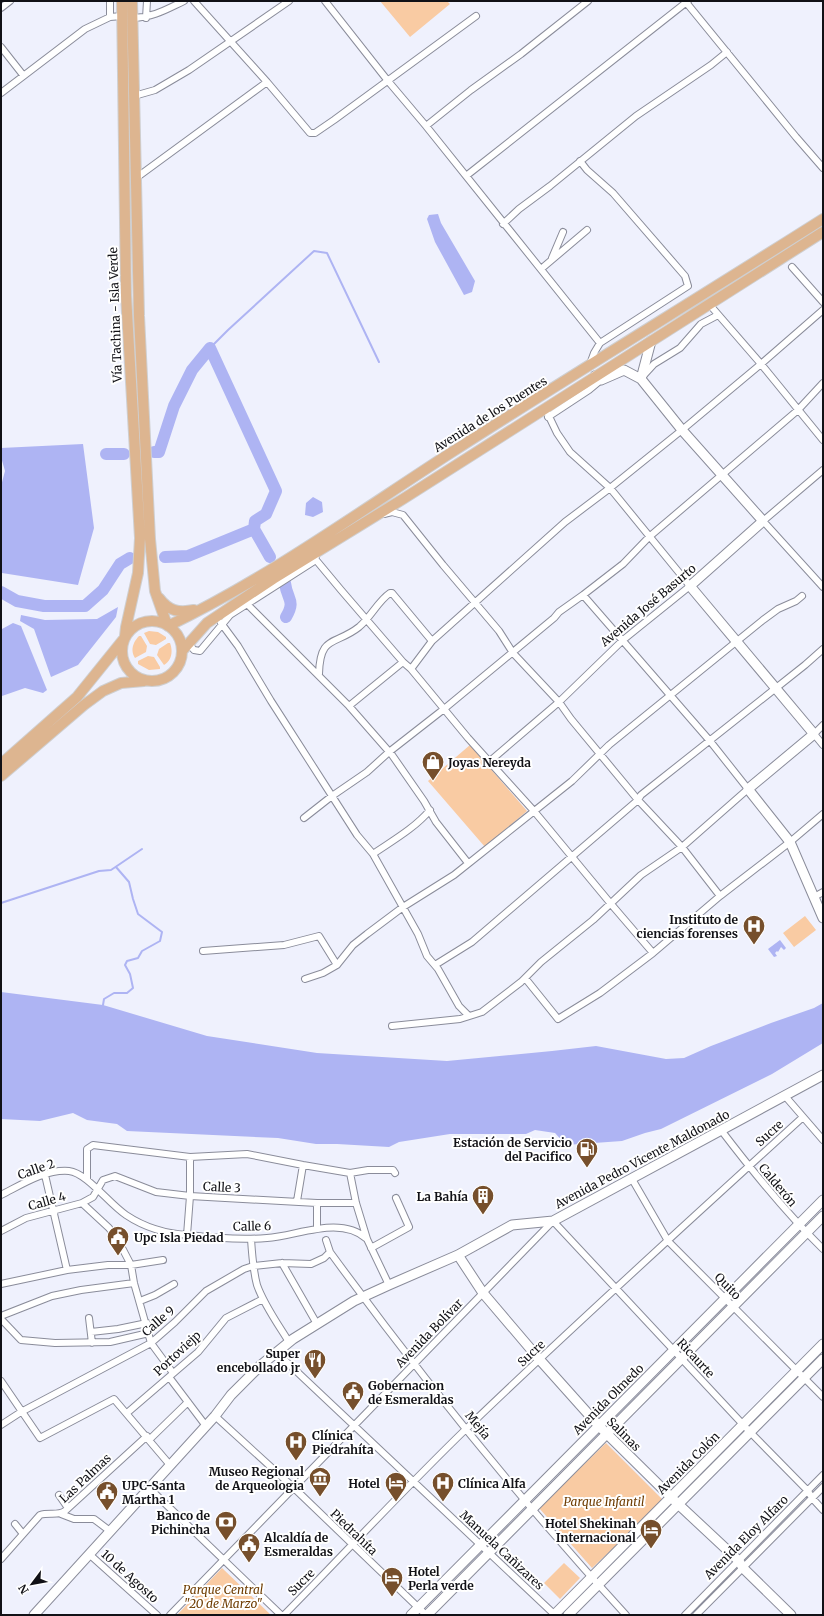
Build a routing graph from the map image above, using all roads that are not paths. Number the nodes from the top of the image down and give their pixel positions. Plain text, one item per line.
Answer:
1 (10, 1) edge
2 (110, 1) edge
3 (122, 1) edge
4 (132, 1) edge
5 (147, 1) edge
6 (184, 1) edge
7 (194, 1) edge
8 (289, 1) edge
9 (325, 1) edge
10 (588, 1) edge
11 (686, 1) edge
12 (1, 8) edge
13 (476, 16) dead end
14 (110, 17) junction
15 (127, 17) junction
16 (146, 18) junction
17 (230, 41) junction
18 (1, 47) edge
19 (727, 52) junction
20 (23, 75) junction
21 (388, 81) junction
22 (267, 82) junction
23 (1, 93) edge
24 (134, 96) junction
25 (426, 126) junction
26 (580, 161) junction
27 (823, 168) edge
28 (466, 176) junction
29 (136, 178) junction
30 (823, 219) edge
31 (504, 224) junction
32 (587, 230) dead end
33 (563, 232) dead end
34 (823, 232) edge
35 (551, 260) junction
36 (792, 267) dead end
37 (541, 269) junction
38 (823, 302) edge
39 (709, 304) junction
40 (823, 310) edge
41 (718, 314) junction
42 (631, 324) junction
43 (646, 330) junction
44 (650, 340) junction
45 (600, 343) junction
46 (761, 364) junction
47 (590, 367) junction
48 (598, 378) junction
49 (641, 379) junction
50 (823, 383) edge
51 (798, 410) junction
52 (546, 412) junction
53 (682, 430) junction
54 (823, 440) edge
55 (823, 470) edge
56 (722, 476) junction
57 (610, 488) junction
58 (374, 516) junction
59 (763, 521) junction
60 (649, 537) junction
61 (316, 557) junction
62 (690, 586) junction
63 (823, 587) edge
64 (155, 591) junction
65 (584, 595) junction
66 (802, 596) dead end
67 (476, 602) junction
68 (246, 604) junction
69 (204, 608) junction
70 (366, 620) junction
71 (221, 623) junction
72 (167, 625) junction
73 (125, 634) junction
74 (623, 640) junction
75 (737, 641) junction
76 (432, 642) junction
77 (185, 647) junction
78 (823, 649) edge
79 (513, 653) junction
80 (403, 662) junction
81 (411, 669) junction
82 (319, 674) junction
83 (146, 680) junction
84 (776, 688) junction
85 (669, 695) junction
86 (559, 702) junction
87 (349, 706) junction
88 (444, 709) junction
89 (823, 725) edge
90 (814, 734) junction
91 (710, 742) junction
92 (823, 745) edge
93 (389, 752) junction
94 (600, 753) junction
95 (490, 761) junction
96 (1, 764) edge
97 (1, 776) edge
98 (748, 789) junction
99 (332, 796) junction
100 (638, 800) junction
101 (430, 810) junction
102 (534, 811) junction
103 (823, 814) edge
104 (304, 818) dead end
105 (790, 842) junction
106 (682, 847) junction
107 (373, 854) junction
108 (572, 856) junction
109 (468, 863) junction
110 (823, 892) edge
111 (720, 896) junction
112 (814, 897) junction
113 (611, 904) junction
114 (403, 907) junction
115 (823, 918) edge
116 (203, 951) dead end
117 (654, 953) junction
118 (337, 965) junction
119 (435, 965) junction
120 (525, 978) junction
121 (305, 979) dead end
122 (469, 1016) junction
123 (392, 1026) dead end
124 (823, 1075) edge
125 (785, 1096) junction
126 (803, 1117) junction
127 (721, 1130) junction
128 (823, 1140) edge
129 (190, 1157) junction
130 (302, 1165) junction
131 (749, 1166) junction
132 (350, 1173) junction
133 (395, 1173) dead end
134 (45, 1175) junction
135 (87, 1179) junction
136 (632, 1179) junction
137 (97, 1190) junction
138 (1, 1195) edge
139 (190, 1196) junction
140 (396, 1198) dead end
141 (823, 1200) edge
142 (297, 1201) junction
143 (82, 1203) junction
144 (317, 1203) junction
145 (356, 1203) junction
146 (54, 1211) junction
147 (823, 1216) edge
148 (553, 1221) junction
149 (798, 1225) junction
150 (317, 1229) junction
151 (1, 1231) edge
152 (806, 1233) junction
153 (187, 1235) junction
154 (251, 1239) junction
155 (367, 1239) junction
156 (326, 1240) dead end
157 (668, 1241) junction
158 (371, 1248) junction
159 (823, 1250) edge
160 (330, 1252) junction
161 (458, 1255) junction
162 (163, 1260) dead end
163 (282, 1264) junction
164 (131, 1265) junction
165 (253, 1266) junction
166 (67, 1270) junction
167 (134, 1283) junction
168 (1, 1284) edge
169 (174, 1284) dead end
170 (389, 1285) junction
171 (616, 1289) junction
172 (484, 1294) junction
173 (363, 1297) junction
174 (263, 1299) junction
175 (725, 1299) junction
176 (140, 1301) junction
177 (733, 1307) junction
178 (1, 1316) edge
179 (89, 1318) dead end
180 (1, 1319) edge
181 (147, 1323) junction
182 (317, 1324) junction
183 (91, 1332) junction
184 (150, 1333) junction
185 (151, 1342) junction
186 (289, 1342) junction
187 (92, 1343) junction
188 (823, 1344) edge
189 (674, 1350) junction
190 (276, 1352) junction
191 (681, 1358) junction
192 (823, 1359) edge
193 (540, 1360) junction
194 (414, 1364) junction
195 (796, 1371) junction
196 (171, 1375) junction
197 (804, 1378) junction
198 (1, 1381) edge
199 (823, 1397) edge
200 (188, 1402) junction
201 (21, 1412) junction
202 (127, 1413) junction
203 (214, 1416) junction
204 (743, 1424) junction
205 (1, 1425) edge
206 (206, 1426) junction
207 (354, 1426) junction
208 (599, 1426) junction
209 (466, 1429) junction
210 (750, 1432) junction
211 (607, 1434) junction
212 (148, 1438) junction
213 (170, 1465) junction
214 (823, 1475) edge
215 (413, 1481) junction
216 (823, 1487) edge
217 (149, 1488) junction
218 (294, 1488) junction
219 (808, 1490) junction
220 (60, 1496) dead end
221 (671, 1497) junction
222 (812, 1498) junction
223 (524, 1500) junction
224 (678, 1504) junction
225 (68, 1508) junction
226 (532, 1510) junction
227 (823, 1510) edge
228 (61, 1514) junction
229 (15, 1524) dead end
230 (110, 1531) junction
231 (23, 1534) junction
232 (481, 1545) junction
233 (352, 1546) junction
234 (489, 1553) junction
235 (89, 1554) junction
236 (1, 1559) edge
237 (223, 1560) junction
238 (741, 1564) junction
239 (591, 1577) junction
240 (598, 1585) junction
241 (418, 1608) junction
242 (34, 1615) edge
243 (157, 1615) edge
244 (170, 1615) edge
245 (282, 1615) edge
246 (411, 1615) edge
247 (426, 1615) edge
248 (554, 1615) edge
249 (568, 1615) edge
250 (626, 1615) edge
251 (685, 1615) edge
252 (696, 1615) edge
253 (791, 1615) edge

1 - 12 street
2 - 14 street
3 - 15 main road, Vía Tachina - Isla Verde
4 - 15 main road, Vía Tachina - Isla Verde
5 - 16 street
6 - 16 street
7 - 17 street
8 - 17 street
9 - 21 street
10 - 25 street
11 - 19 street
11 - 28 street
13 - 21 street
14 - 15 street
14 - 20 street
15 - 16 street
15 - 24 main road, Vía Tachina - Isla Verde
15 - 73 main road, Vía Tachina - Isla Verde
17 - 22 street
17 - 24 street
18 - 20 street
19 - 26 street
19 - 27 street
20 - 23 street
21 - 22 street
21 - 25 street
22 - 29 street
24 - 29 main road, Vía Tachina - Isla Verde
25 - 28 street
26 - 31 street
26 - 42 street
28 - 31 street
29 - 64 main road, Vía Tachina - Isla Verde
30 - 43 main road, Avenida de los Puentes
31 - 37 street
32 - 35 street
33 - 35 street
34 - 39 main road, Avenida de los Puentes
35 - 37 street
36 - 38 street
37 - 45 street
39 - 41 street
39 - 44 main road, Avenida de los Puentes
40 - 46 street
41 - 46 street
41 - 49 street
42 - 43 street
42 - 45 street
43 - 47 main road, Avenida de los Puentes
44 - 48 main road, Avenida de los Puentes
44 - 49 street
45 - 47 street
46 - 51 street
46 - 53 street
47 - 69 main road, Avenida de los Puentes
48 - 49 street
48 - 52 main road, Avenida de los Puentes
49 - 53 street
50 - 51 street
51 - 54 street
51 - 56 street
52 - 57 street
52 - 58 main road, Avenida de los Puentes
53 - 56 street
53 - 57 street
55 - 59 street, Avenida José Basurto
56 - 59 street
56 - 60 street
57 - 60 street
57 - 67 street
58 - 61 main road, Avenida de los Puentes
58 - 67 street
59 - 62 street, Avenida José Basurto
59 - 63 street
60 - 62 street
60 - 65 street
61 - 68 street
61 - 70 street
61 - 77 main road, Avenida de los Puentes
62 - 74 street, Avenida José Basurto
62 - 75 street
64 - 69 main road
64 - 72 main road, Vía Tachina - Isla Verde
65 - 74 street
65 - 79 street
66 - 75 street
67 - 76 street
67 - 79 street
68 - 71 street
68 - 82 street
69 - 72 main road, Avenida de los Puentes
70 - 76 street
70 - 80 street
70 - 82 street
71 - 77 street
71 - 99 street
72 - 73 main road
72 - 77 main road
73 - 83 main road
73 - 96 main road
74 - 85 street
74 - 86 street, Avenida José Basurto
75 - 84 street
75 - 85 street
76 - 81 street
77 - 83 main road
78 - 84 street
79 - 86 street
79 - 88 street
80 - 81 street
80 - 87 street
81 - 88 street
82 - 87 street
83 - 97 main road
84 - 90 street
84 - 91 street
85 - 91 street
85 - 94 street
86 - 94 street
86 - 95 street, Avenida José Basurto
87 - 93 street
88 - 93 street
88 - 95 street
89 - 90 street
90 - 92 street
90 - 98 street
91 - 98 street
91 - 100 street
93 - 99 street
93 - 101 street
94 - 100 street
94 - 102 street
95 - 102 street
98 - 105 street
98 - 106 street
99 - 104 street
99 - 107 street
100 - 106 street
100 - 108 street
101 - 107 street
101 - 109 street
102 - 108 street
102 - 109 street
103 - 105 street
105 - 111 street
105 - 112 street
106 - 111 street
106 - 113 street
107 - 114 street
108 - 113 street
108 - 119 street
109 - 114 street
110 - 112 street
111 - 117 street
112 - 115 street
113 - 117 street
113 - 120 street
114 - 118 street
114 - 119 street
116 - 118 street
117 - 120 street
118 - 121 street
119 - 122 street
120 - 122 street
122 - 123 street
124 - 125 street, Avenida Pedro Vicente Maldonado
125 - 126 street
125 - 127 street, Avenida Pedro Vicente Maldonado
126 - 128 street
126 - 131 street, Sucre
127 - 131 street, Calderón
127 - 136 street, Avenida Pedro Vicente Maldonado
129 - 130 street
129 - 135 street
129 - 139 street
130 - 132 street
130 - 142 street
131 - 149 street, Calderón
131 - 157 street, Sucre
132 - 133 street
132 - 145 street
134 - 135 street, Calle 2
134 - 138 street, Calle 2
134 - 146 street
135 - 137 street, Calle 2
136 - 148 street, Avenida Pedro Vicente Maldonado
136 - 157 street, Quito
137 - 139 street, Calle 3
137 - 143 street, Calle 4
137 - 153 street, Calle 6
139 - 142 street, Calle 3
139 - 153 street
140 - 158 street
141 - 149 street, Avenida Olmedo
142 - 144 street, Calle 3
143 - 146 street, Calle 4
143 - 164 street
144 - 145 street, Calle 3
144 - 150 street
145 - 155 street
146 - 151 street, Calle 4
146 - 166 street
147 - 152 street, Avenida Olmedo
148 - 161 street, Avenida Pedro Vicente Maldonado
148 - 171 street, Ricaurte
148 - 172 street, Avenida Bolívar
149 - 152 street, Calderón
149 - 175 street, Avenida Olmedo
150 - 154 street, Calle 6
150 - 155 street, Calle 6
152 - 159 street, Calderón
152 - 177 street, Avenida Olmedo
153 - 154 street, Calle 6
154 - 165 street
155 - 158 street
156 - 160 street, Mejía
157 - 171 street, Sucre
157 - 175 street, Quito
158 - 170 street
160 - 163 street, Calle 9
160 - 173 street, Mejía
161 - 170 street, Avenida Pedro Vicente Maldonado
161 - 172 street, Salinas
162 - 164 street
163 - 165 street, Calle 9
163 - 182 street
164 - 166 street
164 - 167 street
165 - 174 street
165 - 185 street, Calle 9
166 - 168 street
167 - 176 street
167 - 178 street
169 - 176 street
170 - 173 street, Avenida Pedro Vicente Maldonado
171 - 189 street, Ricaurte
171 - 193 street, Sucre
172 - 193 street, Salinas
172 - 194 street, Avenida Bolívar
173 - 182 street, Avenida Pedro Vicente Maldonado
173 - 194 street, Mejía
174 - 186 street
174 - 196 street, Portoviejp
175 - 177 street, Quito
175 - 189 street, Avenida Olmedo
176 - 181 street
177 - 191 street, Avenida Olmedo
177 - 195 street, Quito
179 - 183 street
180 - 187 street
181 - 183 street
181 - 184 street
182 - 186 street, Avenida Pedro Vicente Maldonado
183 - 187 street
184 - 185 street
184 - 187 street
185 - 196 street
185 - 201 street, Calle 9
186 - 190 street, Avenida Pedro Vicente Maldonado
188 - 195 street, Avenida Colón
189 - 191 street, Ricaurte
189 - 208 street, Avenida Olmedo
190 - 203 street, Avenida Pedro Vicente Maldonado
190 - 207 street, Manuela Cañizares
191 - 204 street, Ricaurte
191 - 211 street, Avenida Olmedo
192 - 197 street, Avenida Colón
193 - 208 street, Salinas
193 - 209 street, Sucre
194 - 207 street, Avenida Bolívar
194 - 209 street, Mejía
195 - 197 street, Quito
195 - 204 street, Avenida Colón
196 - 200 street
196 - 202 street, Portoviejp
197 - 199 street, Quito
197 - 210 street, Avenida Colón
198 - 201 street
200 - 206 street
200 - 212 street, Las Palmas
201 - 202 street
201 - 205 street, Calle 9
202 - 212 street
203 - 206 street, Avenida Pedro Vicente Maldonado
203 - 218 street, Piedrahíta
204 - 210 street, Ricaurte
204 - 221 street, Avenida Colón
206 - 213 street, Avenida Pedro Vicente Maldonado
207 - 215 street, Manuela Cañizares
207 - 218 street, Avenida Bolívar
208 - 211 street, Salinas
208 - 223 street, Avenida Olmedo
209 - 215 street, Sucre
209 - 223 street, Mejía
210 - 219 street, Ricaurte
210 - 224 street, Avenida Colón
211 - 221 street, Salinas
211 - 226 street, Avenida Olmedo
212 - 213 street
212 - 225 street, Las Palmas
213 - 217 street, Avenida Pedro Vicente Maldonado
214 - 219 street, Avenida Eloy Alfaro
215 - 232 street, Manuela Cañizares
215 - 233 street, Sucre
216 - 222 street, Avenida Eloy Alfaro
217 - 230 street, Avenida Pedro Vicente Maldonado
217 - 237 street
218 - 233 street, Piedrahíta
218 - 237 street, Avenida Bolívar
219 - 222 street, Ricaurte
219 - 238 street, Avenida Eloy Alfaro
220 - 225 street
221 - 224 street, Salinas
221 - 239 street, Avenida Colón
222 - 227 street, Ricaurte
222 - 238 street, Avenida Eloy Alfaro
223 - 226 street, Mejía
223 - 232 street, Avenida Olmedo
224 - 238 street, Salinas
224 - 240 street, Avenida Colón
225 - 228 street, Las Palmas
226 - 234 street, Avenida Olmedo
226 - 239 street, Mejía
228 - 230 street
228 - 231 street, Las Palmas
229 - 231 street
230 - 235 street, Avenida Pedro Vicente Maldonado
231 - 236 street, Las Palmas
232 - 234 street, Manuela Cañizares
232 - 241 street, Avenida Olmedo
233 - 241 street, Piedrahíta
233 - 245 street, Sucre
234 - 247 street, Avenida Olmedo
234 - 248 street, Manuela Cañizares
235 - 242 street, Avenida Pedro Vicente Maldonado
235 - 243 street, 10 de Agosto
237 - 244 street, Avenida Bolívar
237 - 245 street
238 - 251 street, Avenida Eloy Alfaro
238 - 252 street, Avenida Eloy Alfaro
238 - 253 street, Salinas
239 - 240 street, Mejía
239 - 248 street, Avenida Colón
240 - 249 street, Avenida Colón
240 - 250 street, Mejía
241 - 246 street, Avenida Olmedo
241 - 247 street, Piedrahíta

